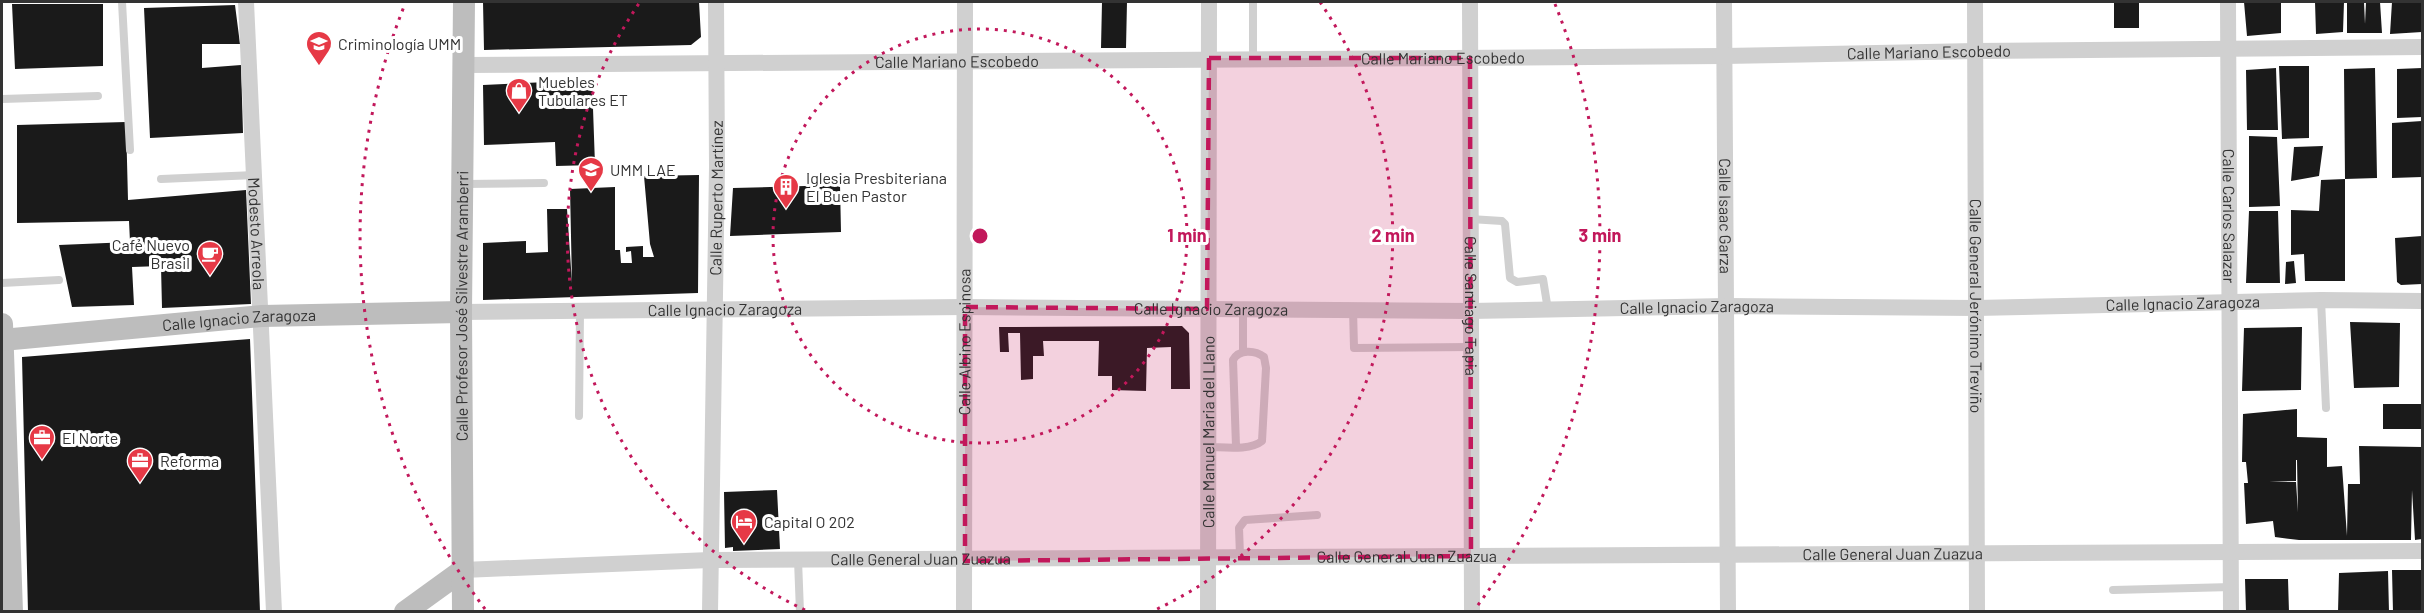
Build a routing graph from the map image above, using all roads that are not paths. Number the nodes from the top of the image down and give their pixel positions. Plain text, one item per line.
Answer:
1 (122, 2) edge
2 (246, 2) edge
3 (464, 2) edge
4 (716, 2) edge
5 (965, 2) edge
6 (1209, 2) edge
7 (1252, 2) edge
8 (1470, 2) edge
9 (1724, 2) edge
10 (1975, 2) edge
11 (2228, 2) edge
12 (2422, 47) edge
13 (2227, 49) junction
14 (1975, 51) junction
15 (1724, 56) junction
16 (1209, 58) junction
17 (1253, 58) junction
18 (1470, 58) junction
19 (966, 60) junction
20 (718, 62) junction
21 (465, 65) junction
22 (98, 96) dead end
23 (2, 99) edge
24 (130, 150) dead end
25 (255, 175) junction
26 (161, 178) dead end
27 (544, 183) dead end
28 (463, 184) junction
29 (1470, 219) junction
30 (59, 280) dead end
31 (2, 283) edge
32 (2321, 300) junction
33 (2422, 301) edge
34 (2229, 303) junction
35 (1727, 306) junction
36 (965, 307) junction
37 (1976, 308) junction
38 (715, 309) junction
39 (1207, 309) junction
40 (1243, 309) junction
41 (1353, 309) junction
42 (1548, 310) junction
43 (580, 311) junction
44 (1470, 311) junction
45 (461, 312) junction
46 (262, 316) junction
47 (2, 335) edge
48 (1470, 347) junction
49 (1243, 352) junction
50 (2326, 408) dead end
51 (579, 416) dead end
52 (1236, 446) junction
53 (1208, 447) junction
54 (1317, 515) dead end
55 (2422, 551) edge
56 (1977, 552) junction
57 (2231, 552) junction
58 (1240, 556) junction
59 (1471, 556) junction
60 (1728, 556) junction
61 (1208, 557) junction
62 (710, 560) junction
63 (798, 560) junction
64 (965, 561) junction
65 (463, 570) junction
66 (2232, 587) junction
67 (2114, 590) dead end
68 (12, 612) edge
69 (274, 612) edge
70 (405, 612) edge
71 (463, 612) edge
72 (710, 612) edge
73 (801, 612) edge
74 (964, 612) edge
75 (1208, 612) edge
76 (1472, 612) edge
77 (1728, 612) edge
78 (1977, 612) edge
79 (2231, 612) edge

1 - 24 lane
2 - 25 street, Modesto Arreola
3 - 21 main road, Calle Profesor José Silvestre Aramberri
4 - 20 street, Calle Ruperto Martínez
5 - 19 street, Calle Albino Espinosa
6 - 16 street, Calle Manuel Maria del Llano
7 - 17 lane
8 - 18 street, Calle Santiago Tapia
9 - 15 street, Calle Isaac Garza
10 - 14 street, Calle General Jerónimo Treviño
11 - 13 street, Calle Carlos Salazar
12 - 13 street, Calle Mariano Escobedo
13 - 14 street, Calle Mariano Escobedo
13 - 34 street, Calle Carlos Salazar
14 - 15 street, Calle Mariano Escobedo
14 - 37 street, Calle General Jerónimo Treviño
15 - 18 street, Calle Mariano Escobedo
15 - 35 street, Calle Isaac Garza
16 - 17 street, Calle Mariano Escobedo
16 - 19 street, Calle Mariano Escobedo
16 - 39 street, Calle Manuel Maria del Llano
17 - 18 street, Calle Mariano Escobedo
18 - 29 street, Calle Santiago Tapia
19 - 20 street, Calle Mariano Escobedo
19 - 36 street, Calle Albino Espinosa
20 - 21 street, Calle Mariano Escobedo
20 - 38 street, Calle Ruperto Martínez
21 - 28 main road, Calle Profesor José Silvestre Aramberri
22 - 23 lane
25 - 26 lane
25 - 46 street, Modesto Arreola
27 - 28 lane
28 - 45 main road, Calle Profesor José Silvestre Aramberri
29 - 42 lane
29 - 44 street, Calle Santiago Tapia
30 - 31 lane
32 - 33 street, Calle Ignacio Zaragoza
32 - 34 street, Calle Ignacio Zaragoza
32 - 50 lane
34 - 37 street, Calle Ignacio Zaragoza
34 - 57 street, Calle Carlos Salazar
35 - 37 street, Calle Ignacio Zaragoza
35 - 42 street, Calle Ignacio Zaragoza
35 - 60 street, Calle Isaac Garza
36 - 38 street, Calle Ignacio Zaragoza
36 - 39 street, Calle Ignacio Zaragoza
36 - 64 street, Calle Albino Espinosa
37 - 56 street, Calle General Jerónimo Treviño
38 - 43 street, Calle Ignacio Zaragoza
38 - 62 street, Calle Ruperto Martínez
39 - 40 street, Calle Ignacio Zaragoza
39 - 53 street, Calle Manuel Maria del Llano
40 - 41 street, Calle Ignacio Zaragoza
40 - 49 lane
41 - 44 street, Calle Ignacio Zaragoza
41 - 48 lane
42 - 44 street, Calle Ignacio Zaragoza
43 - 45 street, Calle Ignacio Zaragoza
43 - 51 lane
44 - 48 street, Calle Santiago Tapia
45 - 46 main road, Calle Ignacio Zaragoza
45 - 65 main road, Calle Profesor José Silvestre Aramberri
46 - 47 main road, Calle Ignacio Zaragoza
46 - 69 street, Modesto Arreola
47 - 68 main road
48 - 59 street, Calle Santiago Tapia
49 - 52 lane
49 - 52 lane
52 - 53 lane
53 - 61 street, Calle Manuel Maria del Llano
54 - 58 lane
55 - 57 street, Calle General Juan Zuazua
56 - 57 street, Calle General Juan Zuazua
56 - 60 street, Calle General Juan Zuazua
56 - 78 street, Calle General Jerónimo Treviño
57 - 66 street, Calle Carlos Salazar
58 - 59 street, Calle General Juan Zuazua
58 - 61 street, Calle General Juan Zuazua
59 - 60 street, Calle General Juan Zuazua
59 - 76 street, Calle Santiago Tapia
60 - 77 street, Calle Isaac Garza
61 - 64 street, Calle General Juan Zuazua
61 - 75 street, Calle Manuel Maria del Llano
62 - 63 street, Calle General Juan Zuazua
62 - 65 street, Calle General Juan Zuazua
62 - 72 street, Calle Ruperto Martínez
63 - 64 street, Calle General Juan Zuazua
63 - 73 lane
64 - 74 street, Calle Albino Espinosa
65 - 70 main road
65 - 71 main road, Calle Profesor José Silvestre Aramberri
66 - 67 lane
66 - 79 street, Calle Carlos Salazar

